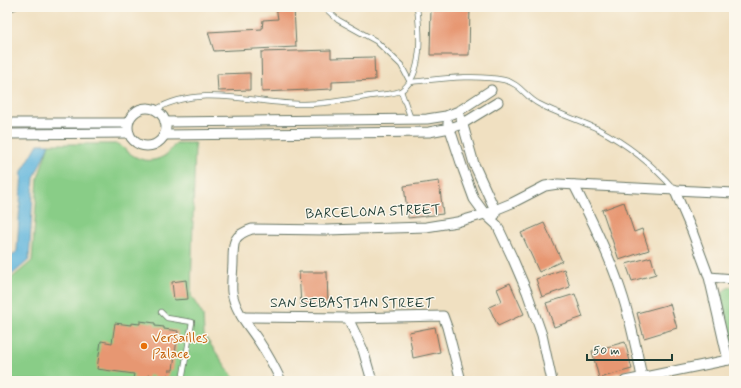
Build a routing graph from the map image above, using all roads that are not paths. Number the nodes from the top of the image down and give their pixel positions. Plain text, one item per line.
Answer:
1 (15, 7) edge
2 (324, 7) edge
3 (417, 7) edge
4 (7, 10) edge
5 (410, 82) junction
6 (491, 90) dead end
7 (401, 91) junction
8 (498, 102) dead end
9 (155, 110) junction
10 (459, 111) junction
11 (446, 116) junction
12 (411, 119) junction
13 (165, 122) junction
14 (7, 123) edge
15 (128, 123) junction
16 (462, 124) junction
17 (450, 128) junction
18 (7, 134) edge
19 (129, 134) junction
20 (164, 135) junction
21 (574, 185) junction
22 (674, 189) junction
23 (734, 193) edge
24 (495, 210) junction
25 (485, 214) junction
26 (497, 225) junction
27 (709, 278) junction
28 (734, 279) edge
29 (161, 312) dead end
30 (242, 317) junction
31 (348, 318) junction
32 (731, 359) edge
33 (642, 377) junction
34 (182, 381) edge
35 (280, 381) edge
36 (372, 381) edge
37 (461, 381) edge
38 (552, 381) edge
39 (624, 381) edge

1 - 4 lane
2 - 5 lane
3 - 5 lane
5 - 7 lane
5 - 22 lane
6 - 10 street
7 - 9 lane
7 - 12 lane
8 - 16 street
9 - 13 street
9 - 15 street
10 - 11 street
10 - 16 street
11 - 12 street
11 - 17 street
12 - 13 street
13 - 20 street
14 - 15 street
15 - 19 street
16 - 17 street
16 - 24 street
17 - 20 street
17 - 25 street
18 - 19 street
19 - 20 street
21 - 22 street, BARCELONA STREET
21 - 24 street, BARCELONA STREET
21 - 33 street
22 - 23 street, BARCELONA STREET
22 - 27 street
24 - 25 street, BARCELONA STREET
24 - 26 street
25 - 26 street
25 - 30 street, BARCELONA STREET
26 - 38 street
27 - 28 street
27 - 32 street
29 - 34 lane
30 - 31 street, SAN SEBASTIAN STREET
30 - 35 street, BARCELONA STREET
31 - 36 street
31 - 37 street, SAN SEBASTIAN STREET
32 - 33 street
33 - 39 street

